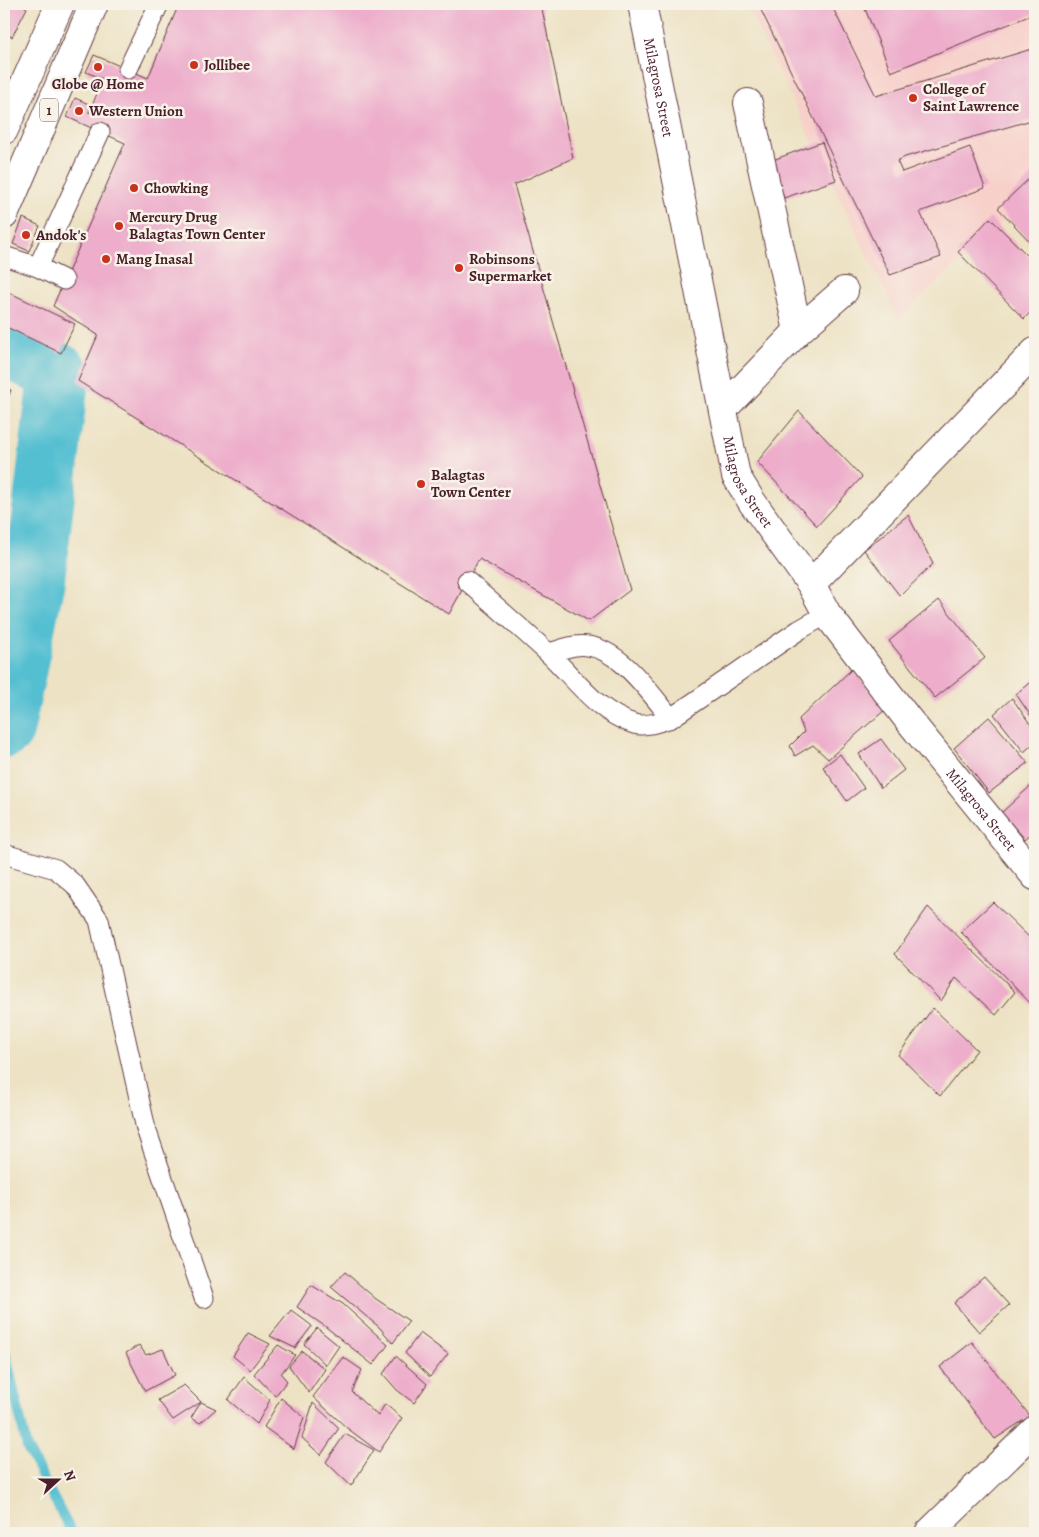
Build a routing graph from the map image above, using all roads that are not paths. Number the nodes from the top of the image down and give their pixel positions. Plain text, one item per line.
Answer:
1 (60, 4) edge
2 (94, 4) edge
3 (159, 4) edge
4 (642, 4) edge
5 (128, 69) dead end
6 (748, 103) dead end
7 (4, 130) edge
8 (100, 132) dead end
9 (4, 215) edge
10 (4, 256) edge
11 (38, 267) junction
12 (64, 280) dead end
13 (844, 291) dead end
14 (798, 331) junction
15 (1035, 352) edge
16 (723, 409) junction
17 (467, 581) dead end
18 (811, 584) junction
19 (827, 614) junction
20 (548, 653) junction
21 (671, 718) junction
22 (4, 854) edge
23 (1035, 876) edge
24 (204, 1298) dead end
25 (1035, 1430) edge
26 (929, 1533) edge

1 - 7 main road, 1
2 - 9 main road, 1
3 - 5 lane
4 - 16 main road, Milagrosa Street
6 - 14 main road
8 - 11 lane
10 - 11 lane
11 - 12 lane
13 - 14 main road
14 - 16 main road
15 - 18 main road
16 - 18 main road, Milagrosa Street
17 - 20 lane
18 - 19 main road, Milagrosa Street
19 - 21 lane
19 - 23 main road, Milagrosa Street
20 - 21 lane
20 - 21 lane
22 - 24 lane
25 - 26 main road

